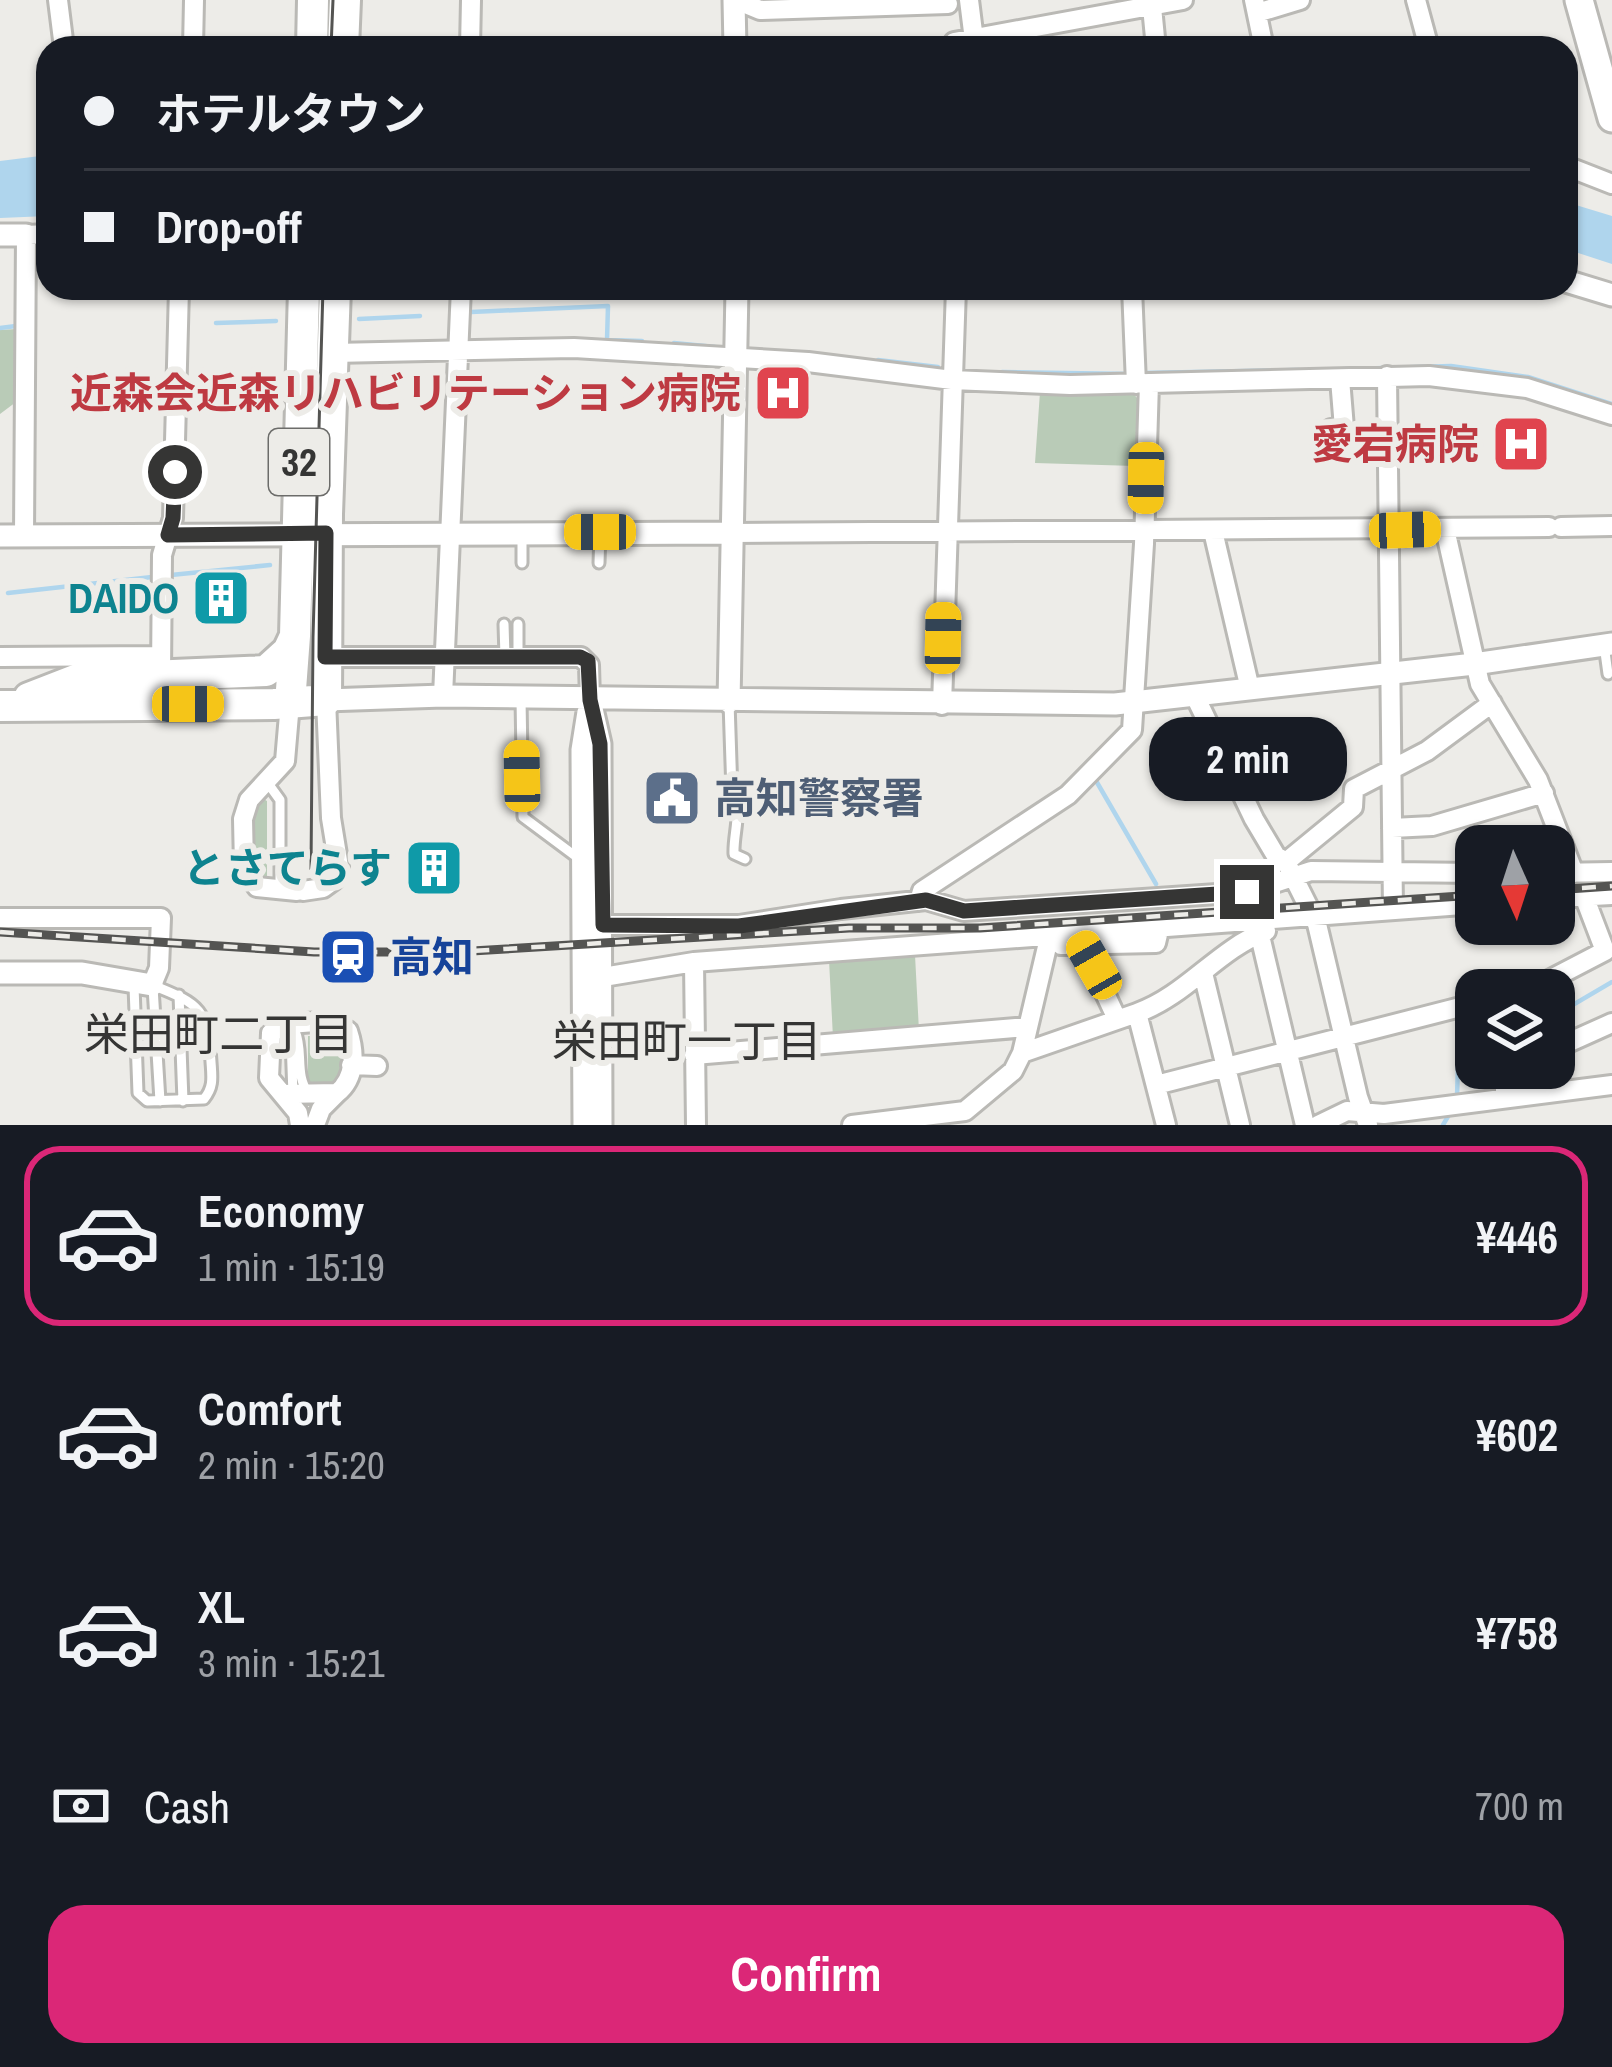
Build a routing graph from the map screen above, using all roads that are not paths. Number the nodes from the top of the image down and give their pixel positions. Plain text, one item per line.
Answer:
1 (58, 0) edge
2 (194, 0) edge
3 (314, 0) edge
4 (345, 0) edge
5 (471, 0) edge
6 (735, 0) edge
7 (969, 0) edge
8 (1183, 0) edge
9 (1300, 0) edge
10 (1416, 0) edge
11 (1579, 0) edge
12 (948, 2) edge
13 (1256, 6) edge
14 (1151, 7) junction
15 (62, 36) edge
16 (193, 36) edge
17 (312, 36) edge
18 (344, 36) edge
19 (470, 36) edge
20 (735, 36) edge
21 (953, 36) edge
22 (974, 36) edge
23 (1013, 36) edge
24 (1155, 36) edge
25 (1262, 36) edge
26 (1426, 36) edge
27 (1612, 118) edge
28 (1578, 171) edge
29 (1612, 184) edge
30 (36, 235) edge
31 (0, 236) edge
32 (36, 248) edge
33 (1578, 285) edge
34 (1612, 295) edge
35 (179, 300) edge
36 (304, 300) edge
37 (335, 300) edge
38 (460, 300) edge
39 (737, 300) edge
40 (955, 300) edge
41 (1133, 300) edge
42 (457, 351) junction
43 (333, 353) junction
44 (735, 358) junction
45 (1387, 376) junction
46 (1139, 378) junction
47 (1340, 379) junction
48 (952, 380) junction
49 (1612, 415) edge
50 (0, 422) edge
51 (23, 422) junction
52 (1331, 430) dead end
53 (1612, 526) edge
54 (1445, 529) junction
55 (1388, 530) junction
56 (946, 531) junction
57 (1145, 531) junction
58 (1213, 531) junction
59 (448, 532) junction
60 (522, 532) junction
61 (600, 532) junction
62 (312, 533) junction
63 (732, 533) junction
64 (24, 535) junction
65 (168, 535) junction
66 (0, 536) edge
67 (522, 563) dead end
68 (599, 563) dead end
69 (504, 624) dead end
70 (518, 624) dead end
71 (295, 636) junction
72 (1608, 645) edge
73 (442, 656) junction
74 (0, 657) edge
75 (325, 657) junction
76 (512, 657) junction
77 (1474, 664) junction
78 (161, 665) junction
79 (1390, 673) junction
80 (1608, 674) dead end
81 (1250, 689) junction
82 (443, 696) junction
83 (1195, 696) junction
84 (520, 698) junction
85 (326, 700) junction
86 (590, 700) junction
87 (729, 702) junction
88 (290, 703) junction
89 (1136, 703) junction
90 (1492, 703) junction
91 (8, 705) edge
92 (942, 705) junction
93 (1390, 770) junction
94 (267, 782) junction
95 (1544, 794) junction
96 (1552, 825) edge
97 (1392, 828) junction
98 (745, 859) dead end
99 (583, 861) junction
100 (1290, 870) junction
101 (1393, 872) junction
102 (1612, 872) edge
103 (1455, 873) edge
104 (1575, 873) edge
105 (293, 891) junction
106 (1612, 895) edge
107 (1584, 896) junction
108 (1575, 897) edge
109 (919, 901) junction
110 (1455, 906) edge
111 (1393, 910) junction
112 (825, 912) junction
113 (1311, 915) junction
114 (0, 918) edge
115 (1287, 923) dead end
116 (603, 925) junction
117 (1160, 926) junction
118 (1257, 927) junction
119 (1213, 934) dead end
120 (1050, 940) junction
121 (1082, 944) junction
122 (827, 952) junction
123 (1224, 956) junction
124 (694, 962) junction
125 (1570, 969) edge
126 (0, 973) edge
127 (1203, 973) junction
128 (603, 977) junction
129 (143, 983) junction
130 (178, 995) junction
131 (1455, 1008) edge
132 (1137, 1013) junction
133 (1117, 1019) junction
134 (1612, 1024) edge
135 (1028, 1027) junction
136 (296, 1029) junction
137 (1342, 1034) junction
138 (1575, 1040) edge
139 (1288, 1050) junction
140 (1022, 1052) junction
141 (694, 1055) junction
142 (351, 1065) junction
143 (377, 1066) dead end
144 (1227, 1068) junction
145 (1156, 1085) junction
146 (1612, 1085) edge
147 (1505, 1089) edge
148 (337, 1093) junction
149 (1505, 1098) junction
150 (160, 1101) junction
151 (183, 1101) junction
152 (296, 1103) edge
153 (1366, 1119) edge
154 (922, 1122) edge
155 (315, 1125) edge
156 (584, 1125) edge
157 (601, 1125) edge
158 (696, 1125) edge
159 (852, 1125) edge
160 (1166, 1125) edge
161 (1240, 1125) edge
162 (1305, 1125) edge
163 (1318, 1125) edge

1 - 15 street
2 - 16 street
3 - 17 highway
4 - 18 highway
5 - 19 street
6 - 12 street
6 - 20 street
7 - 22 street
8 - 14 street
9 - 13 street
10 - 26 street
11 - 27 main road
12 - 21 street
13 - 25 street
14 - 23 street
14 - 24 street
28 - 29 street
30 - 31 street
32 - 51 street
33 - 34 street
35 - 65 street
36 - 62 highway, 32
37 - 43 highway, 32
38 - 42 street
39 - 44 street
40 - 48 street
41 - 46 street
42 - 43 street
42 - 44 street
42 - 59 street
43 - 62 highway, 32
44 - 48 street
44 - 63 street
45 - 47 street
45 - 49 street
45 - 55 street
46 - 47 street
46 - 48 street
46 - 57 street
47 - 52 street
48 - 56 street
50 - 51 street
51 - 64 street
53 - 54 street
54 - 55 street
54 - 77 street
55 - 58 street
55 - 79 street
56 - 57 street
56 - 63 street
56 - 92 street
57 - 58 street
57 - 89 street
58 - 81 street
59 - 60 street
59 - 62 street
59 - 73 street
60 - 61 street
60 - 67 lane
61 - 63 street
61 - 68 lane
62 - 65 street
62 - 71 highway, 32
62 - 75 highway, 32
63 - 87 street
64 - 65 street
64 - 66 street
65 - 78 street
69 - 76 lane
70 - 76 lane
71 - 78 highway
71 - 88 highway, 32
72 - 77 street
72 - 80 lane
73 - 75 street
73 - 76 street
73 - 82 street
74 - 78 street
75 - 85 highway, 32
76 - 86 street
77 - 79 street
77 - 90 street
78 - 91 highway
79 - 81 street
79 - 93 street
81 - 83 street
82 - 84 street
82 - 85 street
83 - 89 street
83 - 100 street
84 - 86 street
84 - 99 lane
85 - 88 highway
85 - 105 street
86 - 87 street
86 - 99 street
86 - 116 street
87 - 92 street
87 - 98 lane
88 - 91 highway
88 - 94 street
89 - 92 street
89 - 109 street
90 - 93 street
90 - 95 street
93 - 97 street
93 - 100 street
94 - 105 lane
94 - 105 street
95 - 96 street
95 - 97 street
97 - 101 street
99 - 156 street
100 - 101 street
100 - 109 street
100 - 113 street
101 - 103 street
101 - 111 street
102 - 104 street
106 - 107 street
107 - 108 street
107 - 125 street
109 - 112 street
110 - 111 street
111 - 113 street
112 - 116 street
112 - 122 street
113 - 118 street
113 - 137 street
114 - 129 street
115 - 118 street
116 - 128 street
117 - 118 street
117 - 120 street
117 - 121 street
118 - 123 street
118 - 139 street
119 - 123 street
120 - 121 street
120 - 122 street
120 - 135 street
121 - 133 street
122 - 124 street
123 - 127 street
124 - 128 street
124 - 141 street
126 - 129 street
127 - 132 street
127 - 144 street
128 - 157 street
129 - 130 lane
129 - 150 lane
129 - 150 lane
130 - 151 lane
130 - 151 lane
131 - 137 street
132 - 133 street
132 - 145 street
133 - 140 street
134 - 138 street
135 - 140 street
135 - 141 street
136 - 142 street
136 - 152 lane
136 - 152 street
137 - 139 street
137 - 153 street
139 - 144 street
139 - 162 street
140 - 154 street
141 - 158 street
142 - 143 street
142 - 148 street
144 - 145 street
144 - 161 street
145 - 160 street
146 - 149 street
147 - 149 street
148 - 152 street
148 - 155 street
149 - 153 street
150 - 151 lane
153 - 163 street
154 - 159 street

